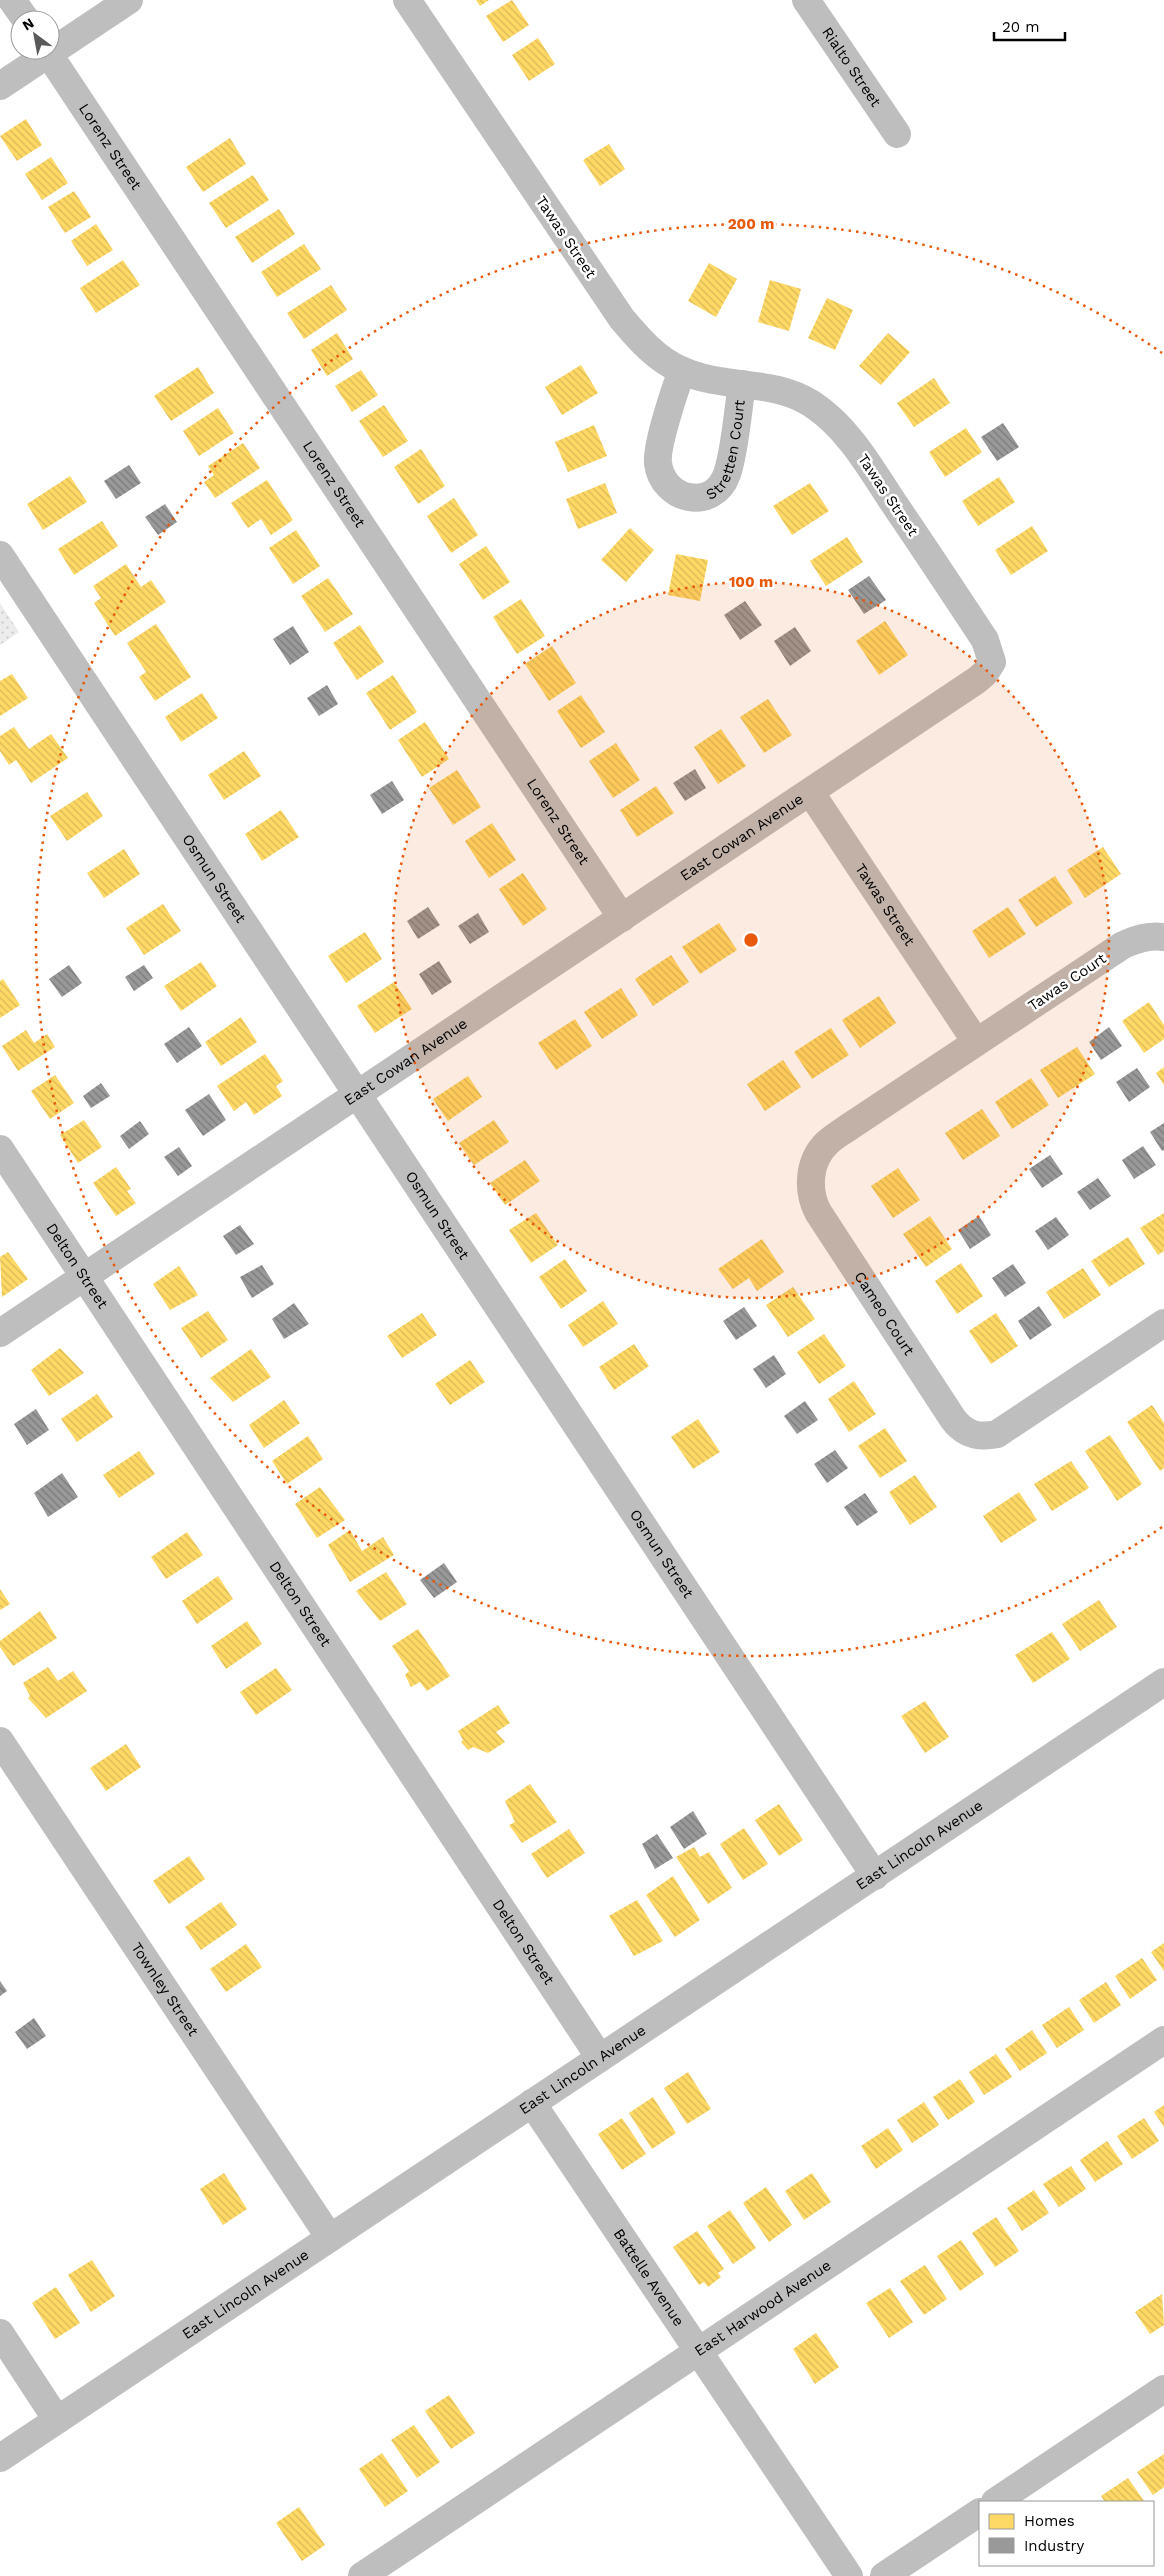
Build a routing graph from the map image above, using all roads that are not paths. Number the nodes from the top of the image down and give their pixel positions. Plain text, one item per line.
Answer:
1 (130, 0) edge
2 (407, 0) edge
3 (806, 0) edge
4 (60, 44) edge
5 (36, 60) edge
6 (52, 60) edge
7 (0, 86) edge
8 (897, 134) dead end
9 (682, 371) junction
10 (742, 384) junction
11 (0, 555) edge
12 (811, 793) junction
13 (622, 918) junction
14 (1164, 937) edge
15 (976, 1042) junction
16 (356, 1096) junction
17 (0, 1149) edge
18 (84, 1277) junction
19 (1164, 1325) edge
20 (0, 1333) edge
21 (1164, 1682) edge
22 (0, 1741) edge
23 (874, 1876) junction
24 (1164, 2040) edge
25 (600, 2058) junction
26 (532, 2103) junction
27 (330, 2238) junction
28 (0, 2333) edge
29 (698, 2351) junction
30 (1164, 2389) edge
31 (57, 2420) junction
32 (0, 2458) edge
33 (996, 2501) edge
34 (979, 2513) edge
35 (362, 2576) edge
36 (849, 2576) edge
37 (884, 2576) edge

1 - 4 street
2 - 9 street, Tawas Street
3 - 8 street, Rialto Street
5 - 7 street
6 - 13 street, Lorenz Street
9 - 10 street, Tawas Street
9 - 10 street, Stretten Court
10 - 12 street, Tawas Street
11 - 16 street, Osmun Street
12 - 13 street, East Cowan Avenue
12 - 15 street, Tawas Street
13 - 16 street, East Cowan Avenue
14 - 15 street, Tawas Court
15 - 19 street, Cameo Court
16 - 18 street, East Cowan Avenue
16 - 23 street, Osmun Street
17 - 18 street, Delton Street
18 - 20 street, East Cowan Avenue
18 - 25 street, Delton Street
21 - 23 street, East Lincoln Avenue
22 - 27 street, Townley Street
23 - 25 street, East Lincoln Avenue
24 - 29 street, East Harwood Avenue
25 - 26 street, East Lincoln Avenue
26 - 27 street, East Lincoln Avenue
26 - 29 street, Battelle Avenue
27 - 31 street, East Lincoln Avenue
28 - 31 street
29 - 35 street, East Harwood Avenue
29 - 36 street, Battelle Avenue
30 - 33 street
31 - 32 street, East Lincoln Avenue
34 - 37 street

